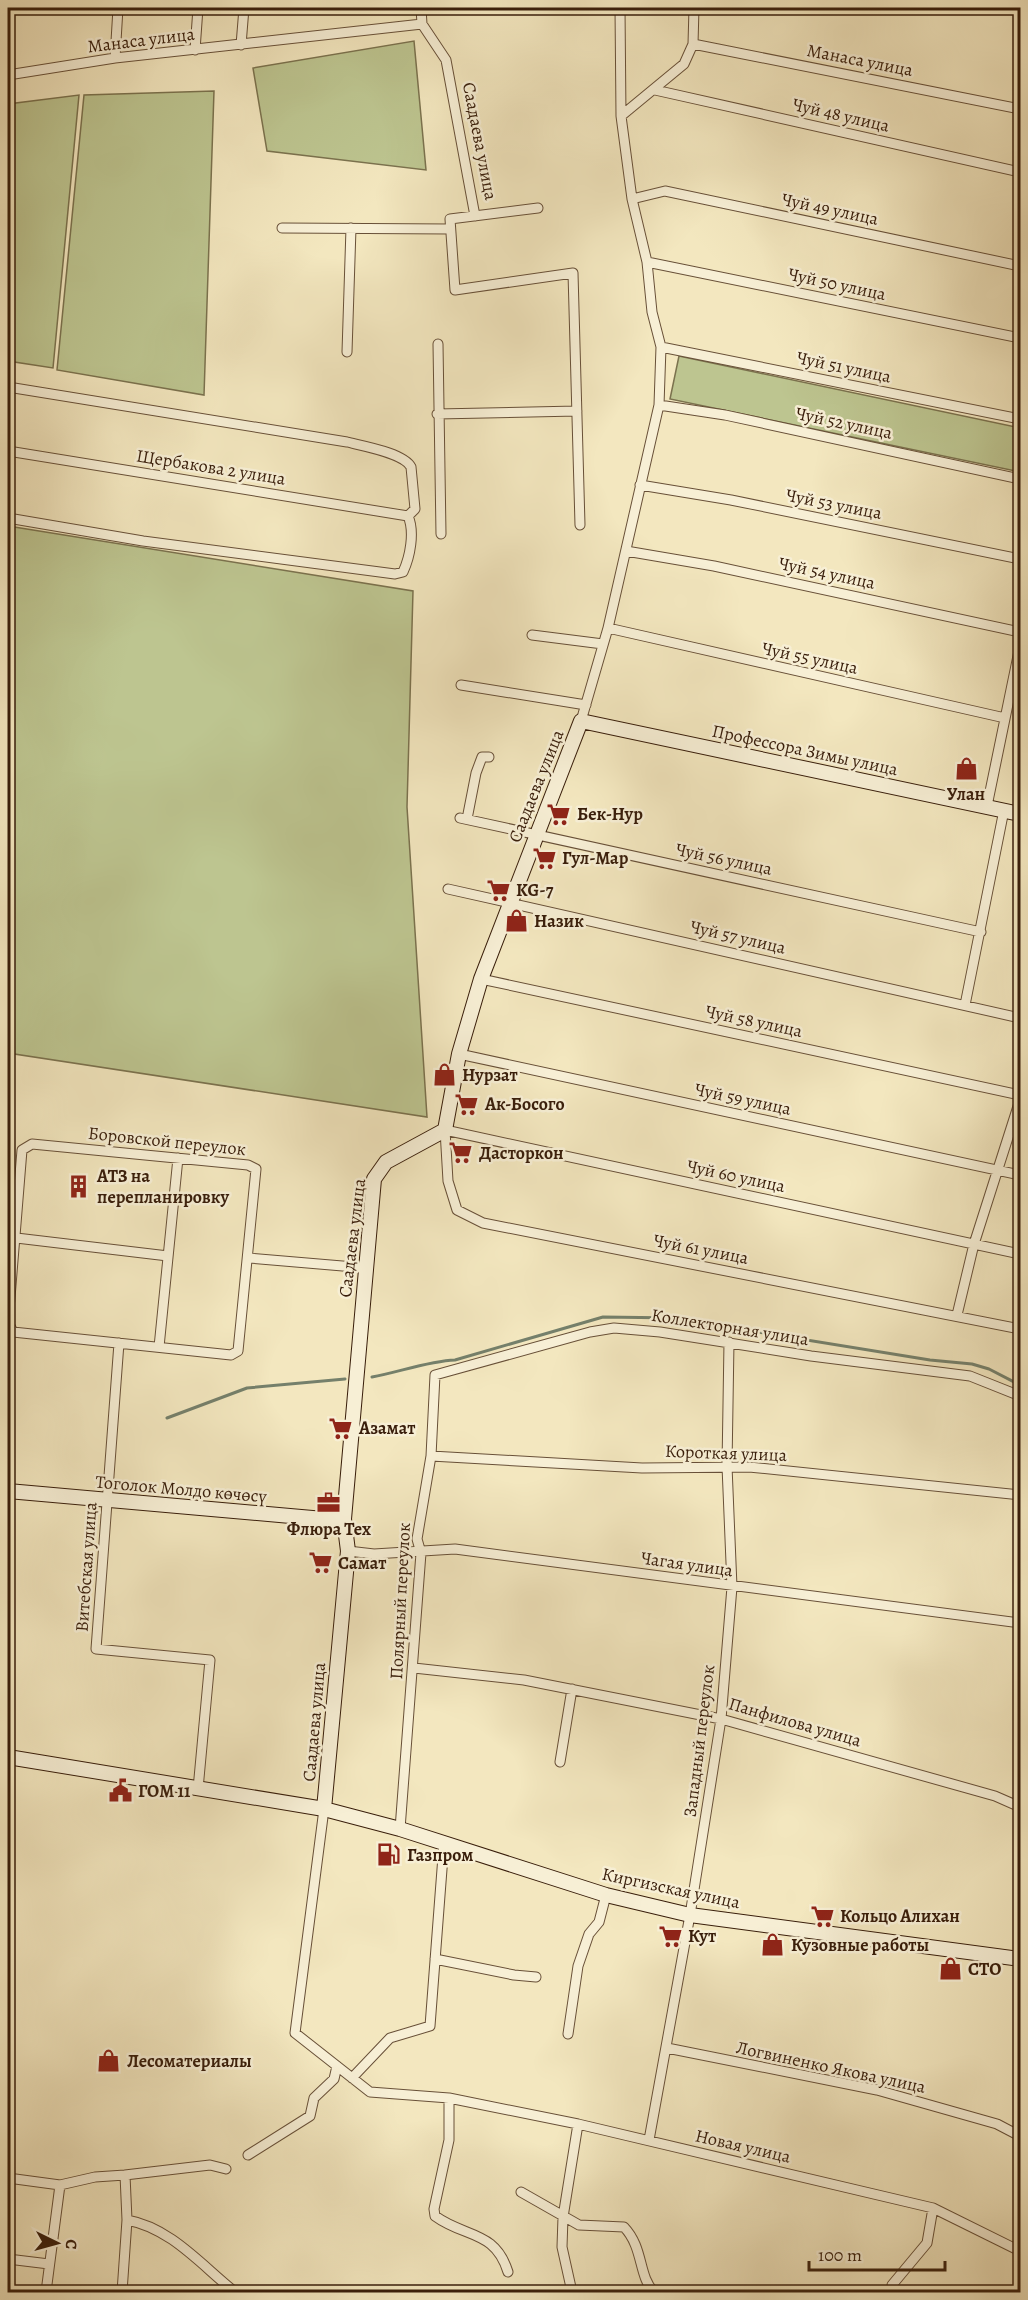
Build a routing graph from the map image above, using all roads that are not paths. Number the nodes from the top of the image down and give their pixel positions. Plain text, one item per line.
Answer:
1 (118, 8) edge
2 (198, 8) edge
3 (244, 8) edge
4 (421, 8) edge
5 (620, 8) edge
6 (694, 8) edge
7 (422, 24) junction
8 (693, 44) junction
9 (241, 45) junction
10 (195, 50) junction
11 (115, 58) junction
12 (8, 75) edge
13 (655, 90) junction
14 (1020, 108) edge
15 (621, 116) junction
16 (1020, 172) edge
17 (632, 199) junction
18 (538, 208) dead end
19 (476, 216) junction
20 (282, 228) dead end
21 (351, 228) junction
22 (450, 229) junction
23 (647, 262) junction
24 (1020, 266) edge
25 (1020, 338) edge
26 (438, 344) dead end
27 (662, 347) junction
28 (346, 352) dead end
29 (8, 387) edge
30 (659, 405) junction
31 (577, 411) junction
32 (437, 414) junction
33 (1020, 419) edge
34 (8, 451) edge
35 (1020, 479) edge
36 (640, 485) junction
37 (408, 516) junction
38 (8, 518) edge
39 (580, 525) dead end
40 (441, 534) dead end
41 (626, 551) junction
42 (1020, 559) edge
43 (608, 628) junction
44 (1020, 632) edge
45 (532, 635) dead end
46 (603, 644) junction
47 (1020, 646) edge
48 (460, 685) dead end
49 (586, 705) junction
50 (1005, 718) junction
51 (581, 721) junction
52 (489, 757) dead end
53 (987, 806) junction
54 (1004, 810) junction
55 (1020, 814) edge
56 (535, 835) junction
57 (448, 889) dead end
58 (509, 903) junction
59 (981, 932) junction
60 (482, 979) junction
61 (965, 1005) junction
62 (1020, 1018) edge
63 (459, 1054) junction
64 (1020, 1097) edge
65 (445, 1130) junction
66 (178, 1158) junction
67 (998, 1171) junction
68 (1020, 1175) edge
69 (11, 1239) edge
70 (974, 1244) junction
71 (1020, 1254) edge
72 (168, 1256) junction
73 (249, 1258) junction
74 (366, 1268) junction
75 (957, 1316) junction
76 (1020, 1329) edge
77 (729, 1342) junction
78 (119, 1343) junction
79 (159, 1347) junction
80 (435, 1375) joint
81 (1020, 1396) edge
82 (431, 1456) junction
83 (727, 1466) junction
84 (8, 1491) edge
85 (1020, 1495) edge
86 (107, 1500) junction
87 (346, 1531) junction
88 (348, 1551) junction
89 (421, 1553) junction
90 (732, 1587) junction
91 (1020, 1623) edge
92 (414, 1668) junction
93 (572, 1689) junction
94 (721, 1719) junction
95 (8, 1757) edge
96 (560, 1762) dead end
97 (198, 1789) junction
98 (1020, 1807) edge
99 (324, 1809) junction
100 (400, 1829) junction
101 (444, 1844) junction
102 (606, 1895) junction
103 (690, 1915) junction
104 (435, 1959) junction
105 (1020, 1959) edge
106 (536, 1977) dead end
107 (568, 2034) dead end
108 (667, 2048) junction
109 (337, 2066) junction
110 (352, 2078) junction
111 (370, 2092) joint
112 (449, 2098) junction
113 (578, 2124) junction
114 (1020, 2136) edge
115 (650, 2140) junction
116 (248, 2155) dead end
117 (226, 2169) dead end
118 (125, 2175) junction
119 (8, 2178) edge
120 (60, 2185) junction
121 (521, 2192) dead end
122 (933, 2208) junction
123 (562, 2217) junction
124 (126, 2220) junction
125 (1020, 2251) edge
126 (8, 2259) edge
127 (49, 2264) junction
128 (508, 2272) dead end
129 (892, 2285) dead end
130 (46, 2292) edge
131 (122, 2292) edge
132 (235, 2292) edge
133 (572, 2292) edge
134 (654, 2292) edge

1 - 11 street
2 - 10 street
3 - 9 street
4 - 7 street
5 - 15 street, Саадаева улица
6 - 8 street
7 - 9 street, Манаса улица
7 - 19 street, Саадаева улица
8 - 13 street
8 - 14 street, Манаса улица
9 - 10 street, Манаса улица
10 - 11 street, Манаса улица
11 - 12 street, Манаса улица
13 - 15 street
13 - 16 street, Чуй 48 улица
15 - 17 street, Саадаева улица
17 - 23 street, Саадаева улица
17 - 24 street, Чуй 49 улица
18 - 19 street
19 - 22 street, Саадаева улица
20 - 21 street
21 - 22 street
21 - 28 street
22 - 31 street
23 - 25 street, Чуй 50 улица
23 - 27 street, Саадаева улица
26 - 32 street
27 - 30 street, Саадаева улица
27 - 33 street, Чуй 51 улица
29 - 37 street
30 - 35 street, Чуй 52 улица
30 - 36 street, Саадаева улица
31 - 32 street
31 - 39 street
32 - 40 street
34 - 37 street, Щербакова 2 улица
36 - 41 street, Саадаева улица
36 - 42 street, Чуй 53 улица
37 - 38 street
41 - 43 street, Саадаева улица
41 - 44 street, Чуй 54 улица
43 - 46 street, Саадаева улица
43 - 50 street, Чуй 55 улица
45 - 46 street
46 - 49 street, Саадаева улица
47 - 50 street
48 - 49 street
49 - 51 street, Саадаева улица
50 - 53 street
51 - 53 street, Профессора Зимы улица
51 - 56 street, Саадаева улица
52 - 56 street, Чуй 56 улица
53 - 54 street, Профессора Зимы улица
54 - 55 street, Профессора Зимы улица
54 - 59 street
56 - 58 street, Саадаева улица
56 - 59 street, Чуй 56 улица
57 - 58 street, Чуй 57 улица
58 - 60 street, Саадаева улица
58 - 61 street, Чуй 57 улица
59 - 61 street
60 - 63 street, Саадаева улица
60 - 64 street, Чуй 58 улица
61 - 62 street, Чуй 57 улица
63 - 65 street, Саадаева улица
63 - 67 street, Чуй 59 улица
64 - 67 street
65 - 70 street, Чуй 60 улица
65 - 74 street, Саадаева улица
65 - 75 street, Чуй 61 улица
66 - 69 street, Боровской переулок
66 - 72 street
66 - 73 street, Боровской переулок
67 - 68 street, Чуй 59 улица
67 - 70 street
69 - 72 street
69 - 78 street, Боровской переулок
70 - 71 street, Чуй 60 улица
70 - 75 street
72 - 79 street
73 - 74 street
73 - 79 street, Боровской переулок
74 - 87 street, Саадаева улица
75 - 76 street, Чуй 61 улица
77 - 80 street, Коллекторная улица
77 - 81 street, Коллекторная улица
77 - 83 street, Западный переулок
78 - 79 street, Боровской переулок
78 - 86 street, Витебская улица
80 - 82 street, Полярный переулок
82 - 83 street, Короткая улица
82 - 89 street, Полярный переулок
83 - 85 street, Короткая улица
83 - 90 street, Западный переулок
84 - 86 street, Тоголок Молдо көчөсү
86 - 87 street, Тоголок Молдо көчөсү
86 - 97 street, Витебская улица
87 - 88 street, Саадаева улица
88 - 89 street, Чагая улица
88 - 99 street, Саадаева улица
89 - 90 street, Чагая улица
89 - 92 street, Полярный переулок
90 - 91 street, Чагая улица
90 - 94 street, Западный переулок
92 - 93 street, Панфилова улица
92 - 100 street, Полярный переулок
93 - 94 street, Панфилова улица
93 - 96 street
94 - 98 street, Панфилова улица
94 - 103 street, Западный переулок
95 - 97 street, Киргизская улица
97 - 99 street, Киргизская улица
99 - 100 street, Киргизская улица
99 - 109 street, Саадаева улица
100 - 101 street, Киргизская улица
101 - 102 street, Киргизская улица
101 - 104 street
102 - 103 street, Киргизская улица
102 - 107 street
103 - 105 street, Киргизская улица
103 - 108 street, Западный переулок
104 - 106 street
104 - 110 street
108 - 114 street, Логвиненко Якова улица
108 - 115 street, Западный переулок
109 - 110 street, Саадаева улица
109 - 116 street
110 - 111 street, Саадаева улица
111 - 112 street, Новая улица
112 - 113 street, Новая улица
112 - 128 street
113 - 115 street, Новая улица
113 - 123 street
115 - 122 street, Новая улица
117 - 118 street
118 - 120 street
118 - 124 street
119 - 120 street
120 - 127 street
121 - 123 street
122 - 125 street, Новая улица
122 - 129 street
123 - 133 street
123 - 134 street
124 - 131 street
124 - 132 street
126 - 127 street
127 - 130 street

